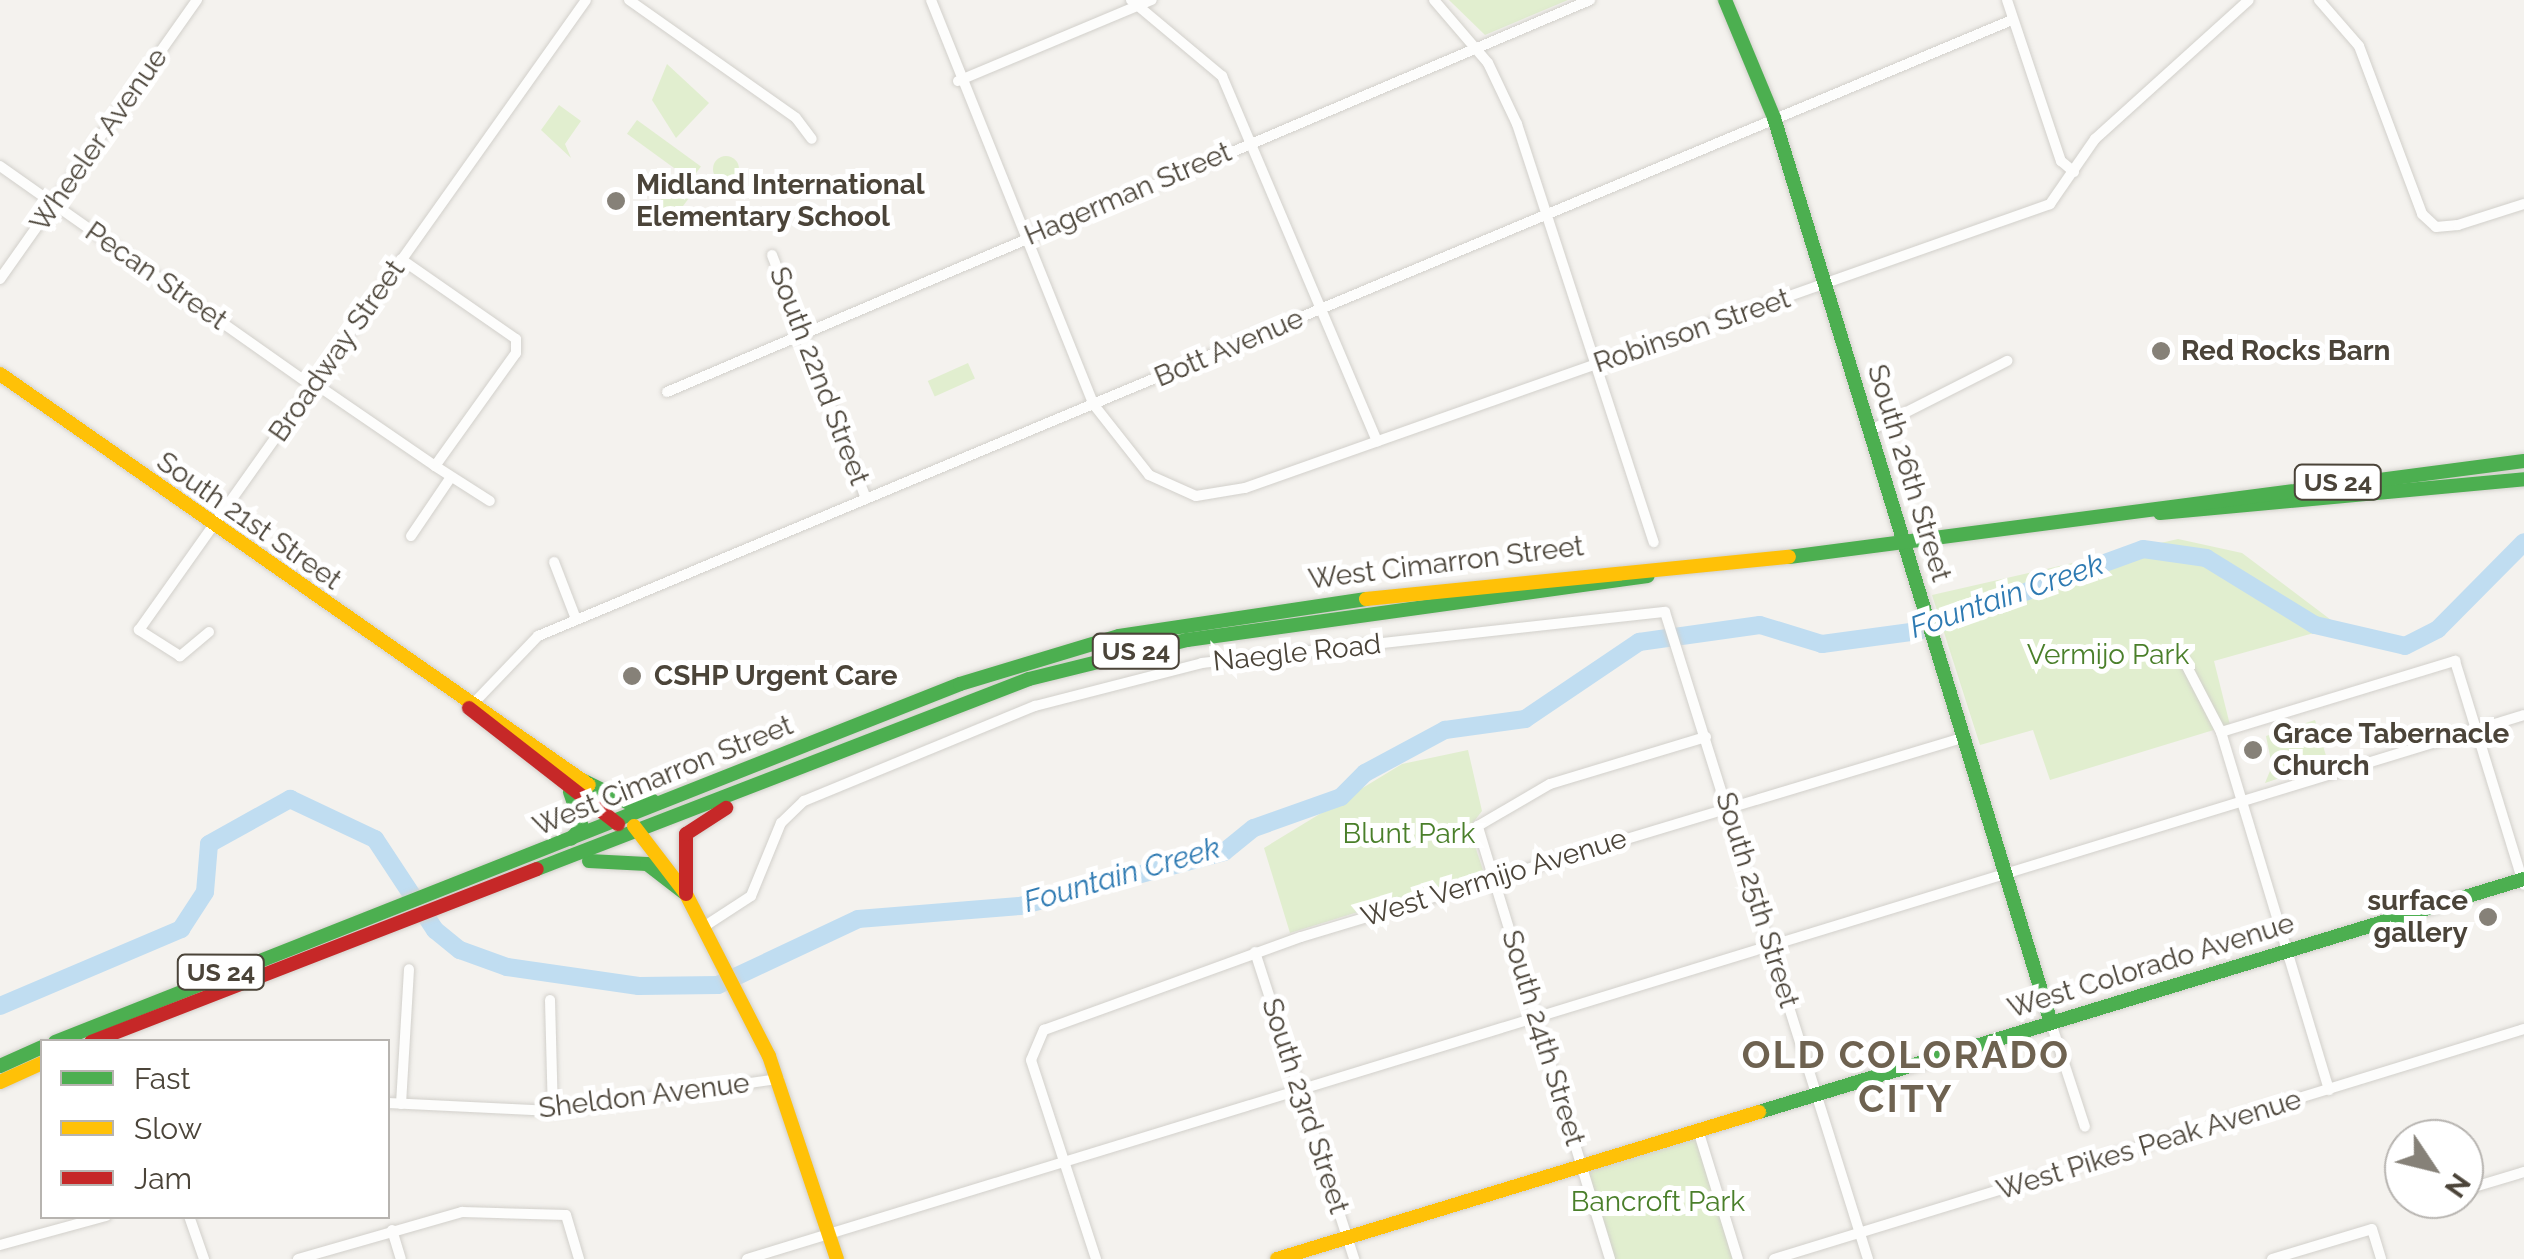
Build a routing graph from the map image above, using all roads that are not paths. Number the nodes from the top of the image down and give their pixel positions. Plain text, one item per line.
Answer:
1 (197, 0) edge
2 (586, 0) edge
3 (629, 0) edge
4 (1152, 0) edge
5 (1434, 0) edge
6 (1590, 0) edge
7 (1725, 0) edge
8 (2007, 0) edge
9 (2248, 0) edge
10 (2319, 0) edge
11 (932, 2) edge
12 (1133, 4) edge
13 (2012, 20) junction
14 (1476, 48) junction
15 (958, 81) junction
16 (1774, 118) junction
17 (812, 139) dead end
18 (1251, 142) junction
19 (0, 166) edge
20 (2074, 172) junction
21 (53, 204) junction
22 (2524, 204) edge
23 (1551, 212) junction
24 (1024, 238) junction
25 (772, 255) dead end
26 (401, 259) junction
27 (0, 279) edge
28 (1826, 283) junction
29 (1322, 309) junction
30 (798, 332) junction
31 (2006, 361) dead end
32 (1600, 364) junction
33 (0, 374) edge
34 (313, 384) junction
35 (667, 392) dead end
36 (1094, 404) junction
37 (1870, 430) junction
38 (1377, 442) junction
39 (2524, 461) edge
40 (435, 466) junction
41 (452, 476) junction
42 (2524, 479) edge
43 (866, 498) junction
44 (490, 501) dead end
45 (2155, 512) junction
46 (215, 527) junction
47 (411, 536) dead end
48 (1654, 542) dead end
49 (1905, 544) junction
50 (554, 562) dead end
51 (1660, 572) junction
52 (576, 619) junction
53 (1672, 625) joint
54 (209, 632) dead end
55 (2183, 659) dead end
56 (469, 708) junction
57 (2524, 715) edge
58 (2478, 730) junction
59 (2221, 732) junction
60 (1706, 737) junction
61 (1965, 737) junction
62 (725, 779) junction
63 (584, 780) junction
64 (762, 784) junction
65 (570, 792) junction
66 (2241, 804) junction
67 (1728, 806) junction
68 (623, 821) junction
69 (640, 834) junction
70 (557, 847) junction
71 (540, 872) junction
72 (2006, 875) junction
73 (1493, 878) junction
74 (2523, 881) edge
75 (686, 894) junction
76 (705, 926) junction
77 (1772, 946) junction
78 (2284, 951) junction
79 (1255, 952) junction
80 (409, 969) dead end
81 (550, 1000) dead end
82 (1538, 1018) junction
83 (2051, 1023) junction
84 (2524, 1029) edge
85 (63, 1039) edge
86 (100, 1039) edge
87 (40, 1048) edge
88 (40, 1064) edge
89 (0, 1066) edge
90 (780, 1079) junction
91 (0, 1082) edge
92 (1300, 1088) junction
93 (2329, 1090) junction
94 (1816, 1094) junction
95 (390, 1103) edge
96 (401, 1104) junction
97 (553, 1111) junction
98 (2085, 1126) dead end
99 (1698, 1130) junction
100 (1064, 1161) junction
101 (1582, 1164) junction
102 (2524, 1172) edge
103 (2484, 1184) edge
104 (95, 1219) edge
105 (190, 1219) edge
106 (392, 1230) junction
107 (1860, 1233) junction
108 (829, 1234) junction
109 (1347, 1238) junction
110 (0, 1246) edge
111 (204, 1259) edge
112 (298, 1259) edge
113 (402, 1259) edge
114 (579, 1259) edge
115 (747, 1259) edge
116 (837, 1259) edge
117 (1096, 1259) edge
118 (1277, 1259) edge
119 (1354, 1259) edge
120 (1610, 1259) edge
121 (1738, 1259) edge
122 (1774, 1259) edge
123 (1868, 1259) edge
124 (2272, 1259) edge
125 (2381, 1259) edge

1 - 21 street, Wheeler Avenue
2 - 26 street, Broadway Street
3 - 17 street
4 - 12 street
5 - 14 street
6 - 14 street, Hagerman Street
7 - 16 main road, South 26th Street
8 - 13 street
9 - 20 street, Robinson Street
10 - 22 street
11 - 15 street
12 - 15 street
12 - 18 street
13 - 16 street, Bott Avenue
13 - 20 street
14 - 18 street, Hagerman Street
14 - 23 street
15 - 24 street
16 - 23 street, Bott Avenue
16 - 28 main road, South 26th Street
18 - 24 street, Hagerman Street
18 - 29 street
19 - 21 street, Pecan Street
20 - 28 street, Robinson Street
21 - 27 street, Wheeler Avenue
21 - 34 street, Pecan Street
23 - 29 street, Bott Avenue
23 - 32 street
24 - 30 street, Hagerman Street
24 - 36 street
25 - 30 street, South 22nd Street
26 - 34 street, Broadway Street
26 - 40 street
28 - 32 street, Robinson Street
28 - 37 main road, South 26th Street
29 - 36 street, Bott Avenue
29 - 38 street
30 - 35 street, Hagerman Street
30 - 43 street, South 22nd Street
31 - 37 street
32 - 38 street, Robinson Street
32 - 48 street
33 - 46 main road, South 21st Street
34 - 40 street, Pecan Street
34 - 46 street, Broadway Street
36 - 38 street, Robinson Street
36 - 43 street, Bott Avenue
37 - 49 main road, South 26th Street
39 - 45 main road, West Cimarron Street / US 24
40 - 41 street, Pecan Street
41 - 44 street, Pecan Street
41 - 47 street
42 - 45 main road, West Cimarron Street / US 24
43 - 52 street, Bott Avenue
45 - 49 main road, West Cimarron Street / US 24
46 - 54 street, Broadway Street
46 - 56 main road, South 21st Street
49 - 51 main road, West Cimarron Street / US 24
49 - 61 main road, South 26th Street
50 - 52 street
51 - 62 main road, West Cimarron Street / US 24
51 - 64 main road, West Cimarron Street / US 24
52 - 56 street, Bott Avenue
53 - 60 street, South 25th Street
53 - 76 street, Naegle Road
55 - 59 street
56 - 63 main road, South 21st Street
56 - 65 main road, South 21st Street
57 - 58 street
58 - 59 street
58 - 66 street
58 - 74 street
59 - 66 street
60 - 67 street, South 25th Street
60 - 73 street, South 24th Street
61 - 67 street, West Vermijo Avenue
61 - 72 main road, South 26th Street
62 - 63 main road
62 - 68 main road, West Cimarron Street / US 24
63 - 68 main road, South 21st Street
64 - 69 main road, West Cimarron Street / US 24
64 - 75 main road
65 - 68 main road, South 21st Street
65 - 70 main road
66 - 72 street
66 - 78 street
67 - 73 street, West Vermijo Avenue
67 - 77 street, South 25th Street
68 - 69 main road, South 21st Street
68 - 70 main road, West Cimarron Street / US 24
69 - 71 main road, West Cimarron Street / US 24
69 - 75 main road, South 21st Street
70 - 85 main road, West Cimarron Street / US 24
71 - 75 main road
71 - 86 main road, West Cimarron Street / US 24
72 - 77 street
72 - 83 main road, South 26th Street
73 - 79 street, West Vermijo Avenue
73 - 82 street, South 24th Street
74 - 78 main road, West Colorado Avenue
75 - 76 main road, South 21st Street
76 - 90 main road, South 21st Street
77 - 82 street
77 - 94 street, South 25th Street
78 - 83 main road, West Colorado Avenue
78 - 93 street
79 - 92 street, South 23rd Street
79 - 100 street, West Vermijo Avenue
80 - 96 street
81 - 97 street
82 - 92 street
82 - 101 street, South 24th Street
83 - 94 main road, West Colorado Avenue
83 - 98 street
84 - 93 street, West Pikes Peak Avenue
87 - 89 main road
88 - 91 main road
90 - 97 street, Sheldon Avenue
90 - 108 main road, South 21st Street
92 - 100 street
92 - 109 street, South 23rd Street
93 - 107 street, West Pikes Peak Avenue
94 - 99 main road, West Colorado Avenue
94 - 107 street, South 25th Street
95 - 96 street, Sheldon Avenue
96 - 97 street, Sheldon Avenue
99 - 101 main road, West Colorado Avenue
99 - 121 street
100 - 108 street
100 - 117 street
101 - 109 main road, West Colorado Avenue
101 - 120 street, South 24th Street
102 - 103 street
104 - 110 street
105 - 111 street
106 - 112 street
106 - 113 street
106 - 114 street
107 - 122 street, West Pikes Peak Avenue
107 - 123 street, South 25th Street
108 - 115 street
108 - 116 main road, South 21st Street
109 - 118 main road, West Colorado Avenue
109 - 119 street, South 23rd Street
124 - 125 street

